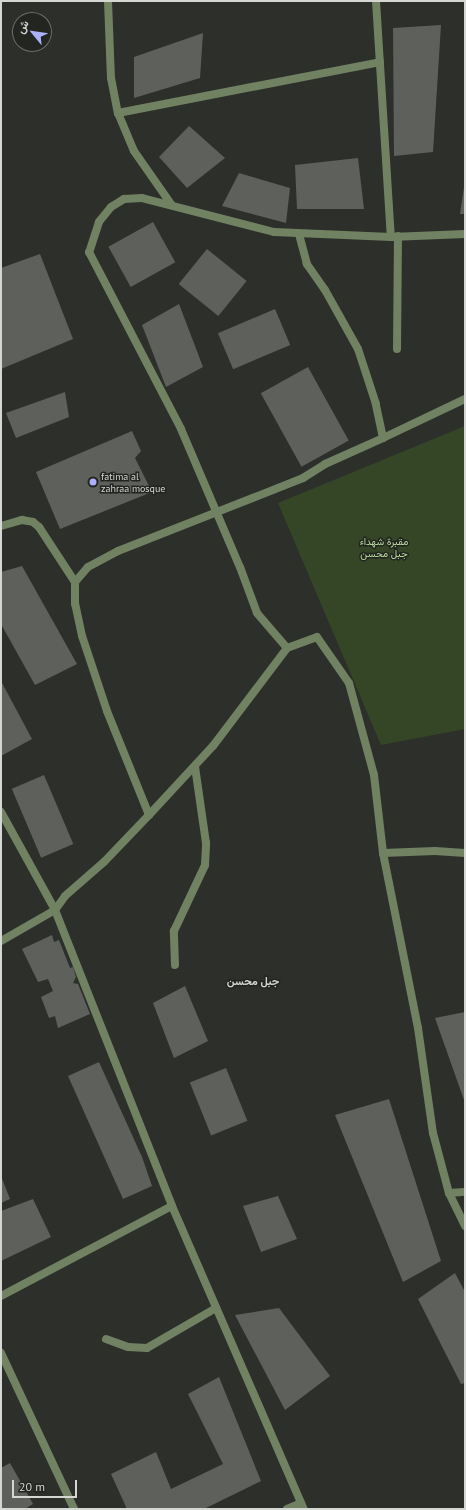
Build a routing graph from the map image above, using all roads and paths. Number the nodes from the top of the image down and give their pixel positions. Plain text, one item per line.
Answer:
1 (108, 1) edge
2 (376, 1) edge
3 (380, 62) junction
4 (118, 113) junction
5 (170, 204) junction
6 (299, 234) junction
7 (465, 234) edge
8 (394, 237) junction
9 (397, 349) dead end
10 (465, 398) edge
11 (383, 438) junction
12 (216, 514) junction
13 (1, 526) edge
14 (75, 582) junction
15 (287, 648) junction
16 (195, 766) junction
17 (1, 812) edge
18 (149, 815) junction
19 (383, 853) junction
20 (465, 853) edge
21 (55, 910) junction
22 (1, 941) edge
23 (175, 965) dead end
24 (465, 1192) edge
25 (449, 1193) junction
26 (172, 1206) junction
27 (465, 1226) edge
28 (1, 1296) edge
29 (216, 1308) junction
30 (106, 1339) dead end
31 (1, 1353) edge
32 (302, 1506) edge
33 (74, 1509) edge
34 (287, 1509) edge

1 - 4 street
2 - 3 street
3 - 4 street
3 - 8 street
4 - 5 street
5 - 6 street
5 - 12 street
6 - 8 street
6 - 11 street
7 - 8 street
8 - 9 street
10 - 11 street
11 - 12 street
12 - 14 street
12 - 15 street
13 - 14 street
14 - 18 street
15 - 16 street
15 - 19 street
16 - 18 street
16 - 23 street
17 - 21 street
18 - 21 street
19 - 20 street
19 - 25 street
21 - 22 street
21 - 26 street
24 - 25 street
25 - 27 street
26 - 28 street
26 - 29 street
29 - 30 street
29 - 32 street
31 - 33 street
32 - 34 street

